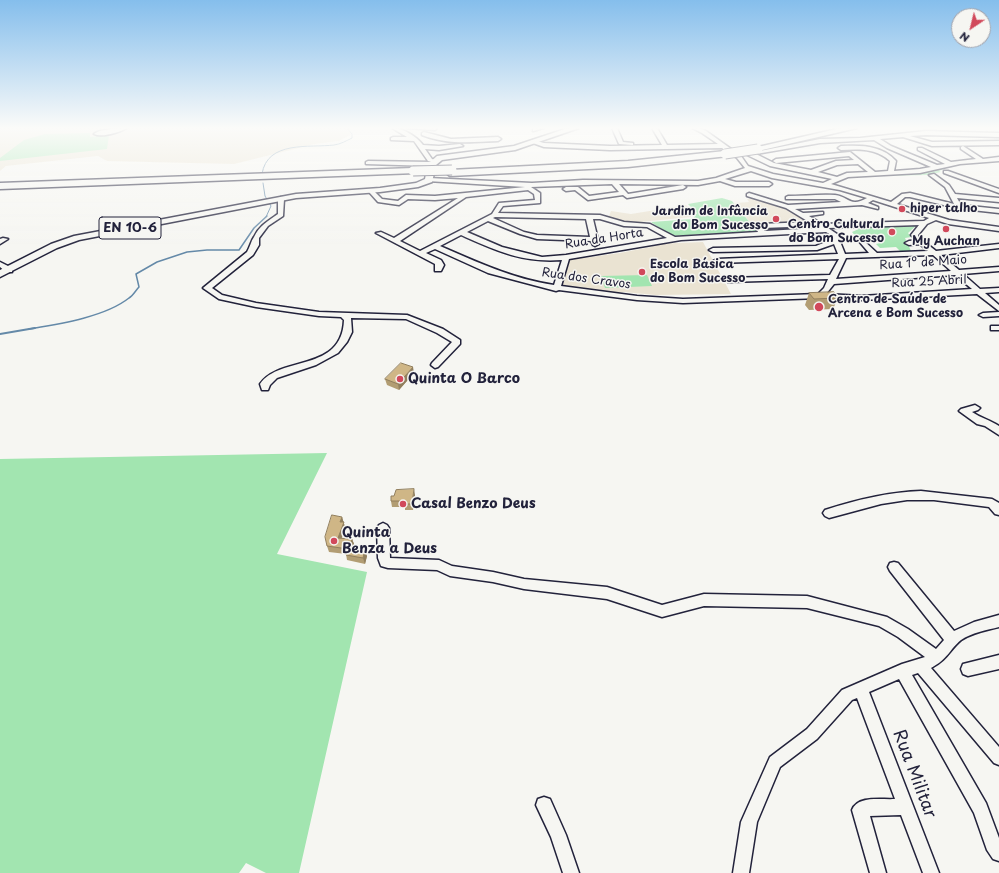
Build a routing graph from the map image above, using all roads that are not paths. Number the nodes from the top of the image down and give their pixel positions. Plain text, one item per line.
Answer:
1 (432, 169) edge
2 (523, 169) edge
3 (750, 169) joint
4 (792, 169) edge
5 (819, 169) edge
6 (868, 169) edge
7 (892, 169) edge
8 (929, 169) edge
9 (955, 169) edge
10 (810, 172) junction
11 (891, 172) junction
12 (946, 172) junction
13 (413, 173) junction
14 (873, 173) junction
15 (932, 175) junction
16 (837, 179) junction
17 (429, 180) junction
18 (719, 180) junction
19 (613, 182) junction
20 (769, 184) dead end
21 (697, 185) dead end
22 (824, 185) junction
23 (0, 186) edge
24 (528, 187) junction
25 (838, 187) junction
26 (0, 190) edge
27 (560, 190) dead end
28 (721, 190) dead end
29 (371, 191) junction
30 (999, 191) edge
31 (624, 193) junction
32 (749, 195) dead end
33 (465, 196) junction
34 (953, 196) junction
35 (788, 198) dead end
36 (872, 198) junction
37 (999, 200) edge
38 (273, 201) junction
39 (863, 203) junction
40 (849, 204) junction
41 (892, 204) junction
42 (788, 207) junction
43 (876, 208) dead end
44 (960, 210) junction
45 (999, 211) edge
46 (821, 213) dead end
47 (802, 215) junction
48 (491, 217) junction
49 (589, 217) junction
50 (836, 218) dead end
51 (935, 218) junction
52 (925, 223) junction
53 (818, 225) junction
54 (841, 225) junction
55 (858, 225) junction
56 (999, 229) edge
57 (461, 232) junction
58 (379, 233) dead end
59 (763, 234) junction
60 (833, 235) junction
61 (916, 237) dead end
62 (594, 239) junction
63 (674, 239) junction
64 (396, 240) junction
65 (861, 240) dead end
66 (909, 243) dead end
67 (435, 246) junction
68 (999, 246) edge
69 (813, 248) junction
70 (915, 249) dead end
71 (713, 250) dead end
72 (932, 251) junction
73 (597, 252) junction
74 (422, 253) junction
75 (876, 256) junction
76 (566, 257) junction
77 (802, 257) junction
78 (843, 257) junction
79 (717, 261) dead end
80 (0, 264) edge
81 (806, 264) dead end
82 (438, 269) dead end
83 (999, 269) edge
84 (9, 270) junction
85 (957, 272) junction
86 (0, 274) edge
87 (833, 278) junction
88 (728, 280) dead end
89 (827, 288) junction
90 (556, 289) junction
91 (999, 290) edge
92 (979, 292) junction
93 (820, 296) junction
94 (837, 296) junction
95 (999, 310) edge
96 (999, 314) edge
97 (983, 315) dead end
98 (344, 316) junction
99 (435, 364) dead end
100 (265, 388) dead end
101 (975, 408) dead end
102 (999, 431) edge
103 (999, 511) edge
104 (829, 513) dead end
105 (383, 528) dead end
106 (894, 567) dead end
107 (999, 621) edge
108 (953, 640) junction
109 (937, 658) junction
110 (999, 662) edge
111 (921, 666) junction
112 (968, 669) dead end
113 (902, 671) junction
114 (861, 689) junction
115 (999, 758) edge
116 (544, 805) dead end
117 (906, 807) junction
118 (999, 852) edge
119 (571, 873) edge
120 (741, 873) edge
121 (878, 873) edge
122 (931, 873) edge

1 - 17 main road
2 - 13 highway
3 - 18 street
3 - 22 street
4 - 10 street
5 - 10 street
6 - 14 street
7 - 11 street
8 - 11 street
9 - 12 street
10 - 16 street
11 - 14 street
12 - 15 street
12 - 30 street
13 - 23 highway
13 - 26 highway
14 - 16 street
15 - 25 street
15 - 34 street
16 - 22 street
17 - 24 street
17 - 29 main road, EN 10-6
18 - 19 street
18 - 20 street
18 - 28 street
19 - 24 street
19 - 31 street
21 - 31 street
22 - 25 street
24 - 33 street
24 - 48 street
25 - 36 street
27 - 31 street
29 - 33 street
29 - 38 main road, EN 10-6
32 - 42 street
33 - 64 street
34 - 37 street
34 - 44 street
35 - 40 street
36 - 39 street
36 - 41 street
38 - 84 main road, EN 10-6
38 - 98 street
39 - 40 street
39 - 43 street
40 - 42 street
41 - 44 street
41 - 51 street
42 - 47 street
44 - 45 street
46 - 47 street
47 - 53 street
48 - 49 street
48 - 57 street
48 - 62 street
49 - 62 street
49 - 63 street
50 - 54 street
51 - 52 street
51 - 56 street
52 - 55 street
52 - 61 street
53 - 54 street
53 - 59 street
53 - 60 street
54 - 55 street
55 - 60 street
57 - 67 street
57 - 76 street, Rua da Horta
58 - 64 street
59 - 60 street, Rua da Horta
59 - 63 street, Rua da Horta
60 - 69 street
60 - 78 street
62 - 73 street
63 - 73 street, Rua da Horta
64 - 74 street
65 - 75 street
66 - 72 street
67 - 74 street
67 - 90 street, Rua dos Cravos
68 - 72 street
69 - 71 street
69 - 77 street
70 - 72 street
72 - 75 street
72 - 85 street
73 - 76 street, Rua da Horta
74 - 82 street
75 - 78 street
76 - 90 street
77 - 78 street
77 - 79 street
77 - 81 street
78 - 87 street
80 - 84 street
83 - 85 street, Rua 1º de Maio
84 - 86 main road, EN 10-6
85 - 87 street, Rua 1º de Maio
85 - 92 street
87 - 88 street, Rua 1º de Maio
87 - 89 street
89 - 93 street
89 - 94 street
90 - 93 street, Rua dos Cravos
91 - 92 street, Rua 25 Abril
92 - 94 street, Rua 25 Abril
92 - 95 street
93 - 94 street, Rua dos Cravos
96 - 97 street
98 - 99 street
98 - 100 street
101 - 102 street
103 - 104 street
105 - 109 street
106 - 108 street
107 - 108 street
108 - 109 street
109 - 111 street
110 - 112 street
111 - 113 street
111 - 115 street
113 - 114 street
113 - 118 street
114 - 117 street, Rua Militar
114 - 120 street
116 - 119 street
117 - 121 street
117 - 122 street, Rua Militar

